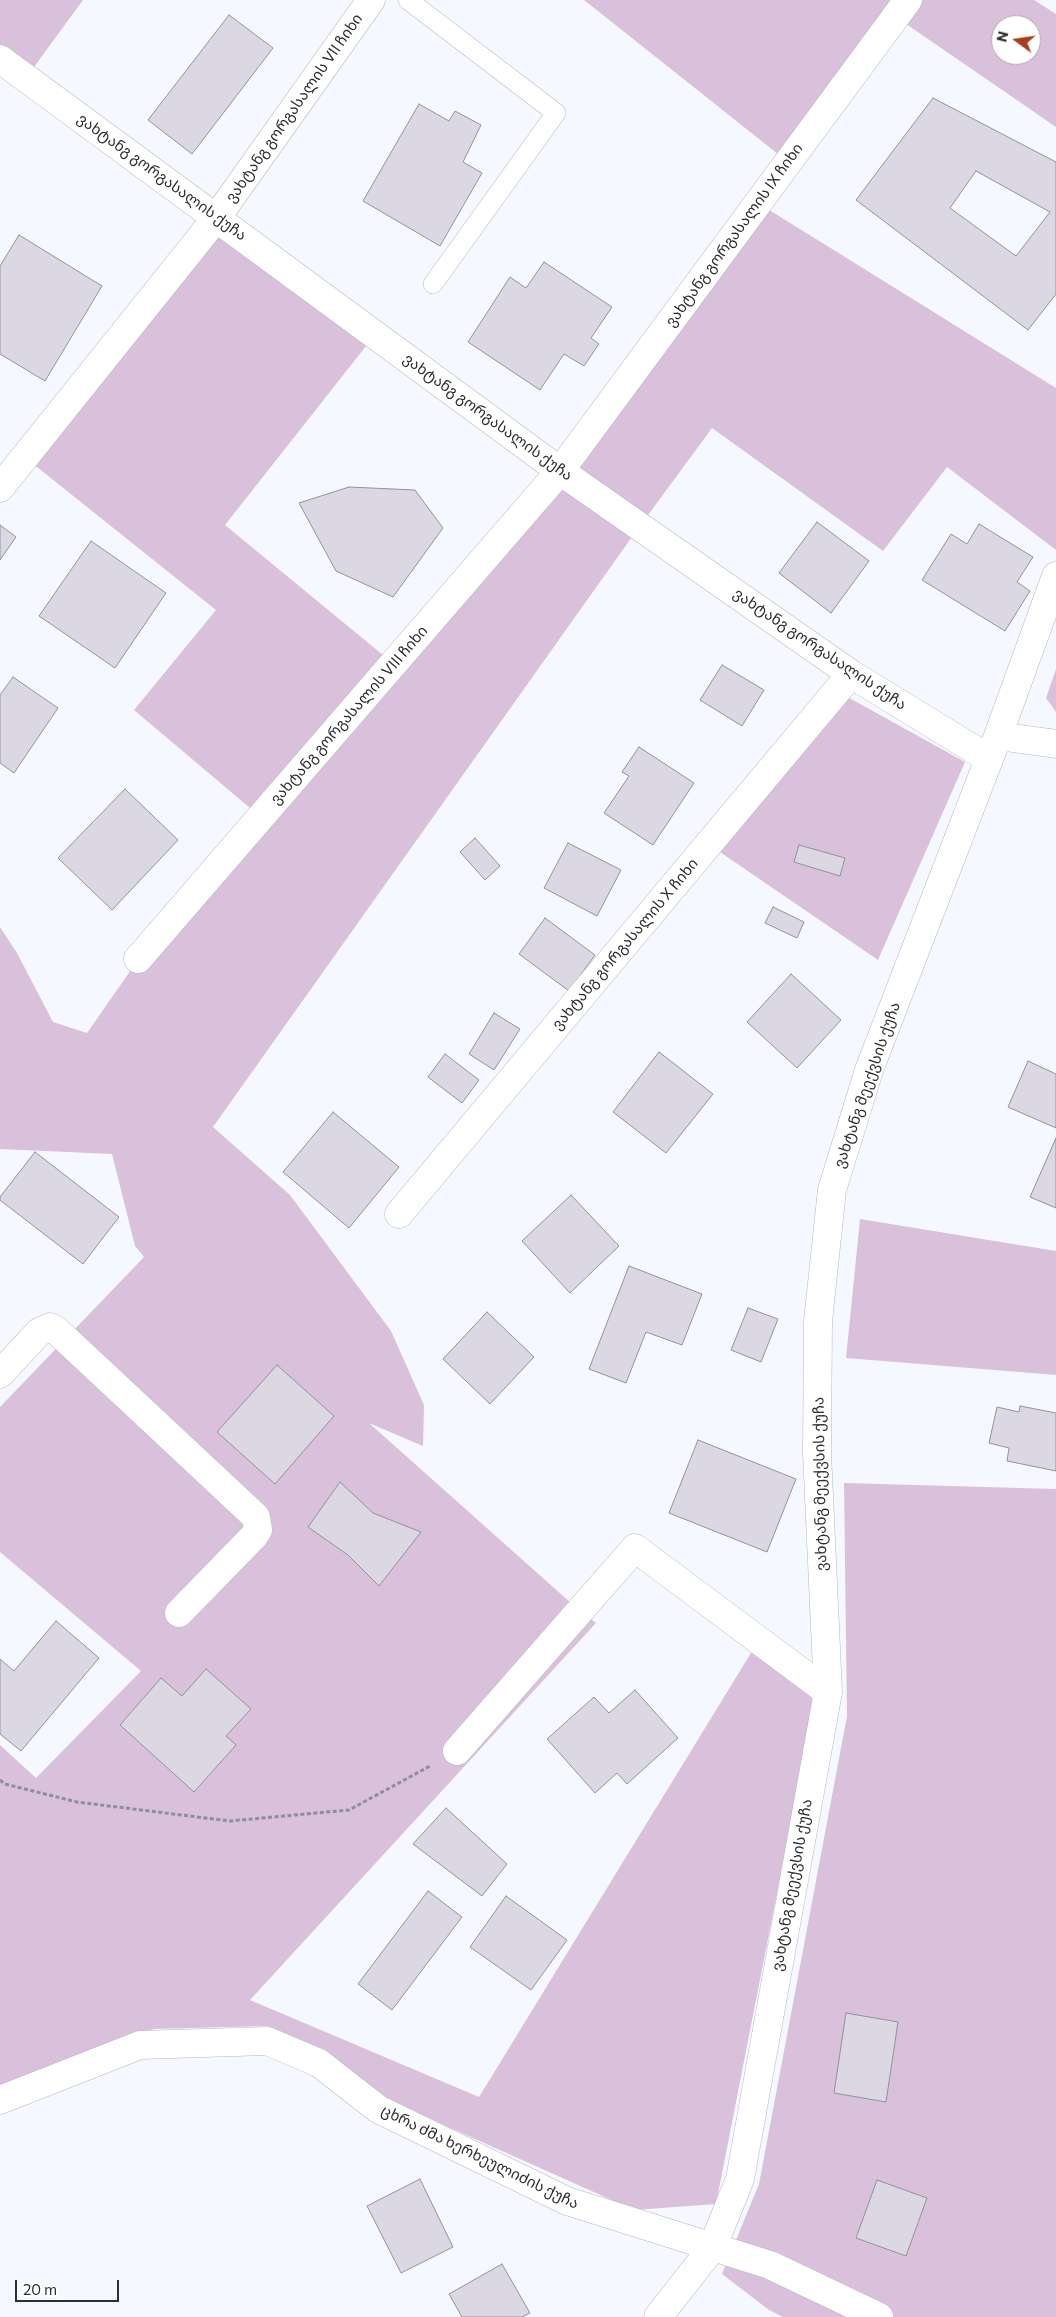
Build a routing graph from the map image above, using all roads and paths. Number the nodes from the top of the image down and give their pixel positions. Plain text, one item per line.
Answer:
1 (371, 0) edge
2 (408, 0) edge
3 (908, 0) edge
4 (0, 58) edge
5 (217, 217) junction
6 (433, 284) dead end
7 (560, 471) junction
8 (0, 488) edge
9 (1056, 576) edge
10 (851, 674) junction
11 (1056, 744) edge
12 (993, 747) junction
13 (138, 959) dead end
14 (399, 1214) dead end
15 (0, 1374) edge
16 (179, 1613) dead end
17 (828, 1692) junction
18 (457, 1751) joint
19 (0, 1780) edge
20 (0, 2100) edge
21 (712, 2248) junction
22 (658, 2317) edge
23 (879, 2317) edge

1 - 5 street, ვახტანგ გორგასალის VII ჩიხი
2 - 6 lane
3 - 7 street, ვახტანგ გორგასალის IX ჩიხი
4 - 5 street, ვახტანგ გორგასალის ქუჩა
5 - 7 street, ვახტანგ გორგასალის ქუჩა
5 - 8 street, ვახტანგ გორგასალის VII ჩიხი
7 - 10 street, ვახტანგ გორგასალის ქუჩა
7 - 13 street, ვახტანგ გორგასალის VIII ჩიხი
9 - 12 street, ვახტანგ მეექვსის ქუჩა
10 - 12 street, ვახტანგ გორგასალის ქუჩა
10 - 14 street, ვახტანგ გორგასალის X ჩიხი
11 - 12 street, ვახტანგ გორგასალის ქუჩა
12 - 17 street, ვახტანგ მეექვსის ქუჩა
15 - 16 street
17 - 18 street
17 - 21 street, ვახტანგ მეექვსის ქუჩა
18 - 19 path
20 - 21 street, ცხრა ძმა ხერხეულიძის ქუჩა
21 - 22 street, ვახტანგ მეექვსის ქუჩა
21 - 23 street, ცხრა ძმა ხერხეულიძის ქუჩა

